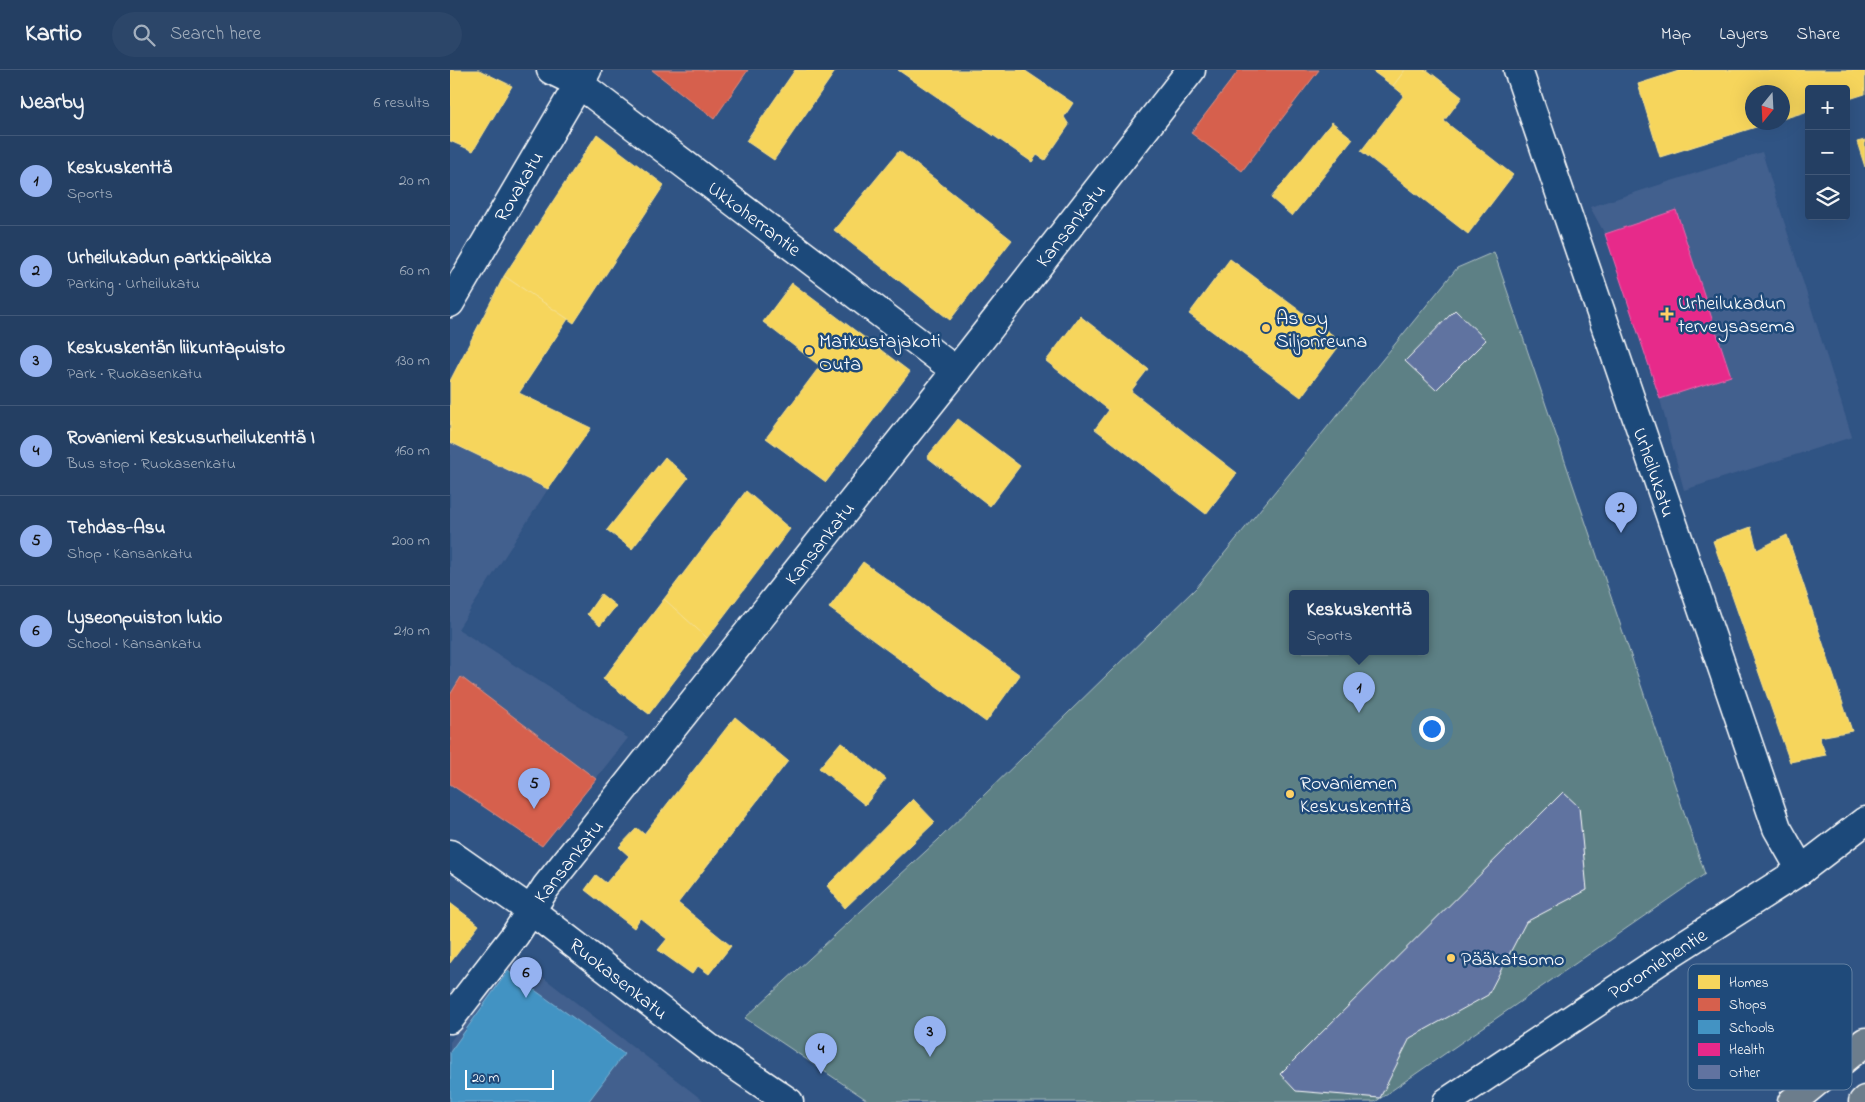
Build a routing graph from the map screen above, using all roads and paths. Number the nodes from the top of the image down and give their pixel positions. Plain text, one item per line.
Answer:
1 (551, 70) edge
2 (1191, 70) edge
3 (1518, 70) edge
4 (582, 77) edge
5 (450, 302) edge
6 (956, 371) junction
7 (1865, 821) edge
8 (450, 854) edge
9 (1801, 870) junction
10 (530, 910) junction
11 (450, 1018) edge
12 (1865, 1042) edge
13 (1852, 1053) edge
14 (1807, 1090) edge
15 (789, 1102) edge
16 (1447, 1102) edge
17 (1792, 1102) edge

1 - 4 street, Ukkoherrantie
2 - 6 street, Kansankatu
3 - 9 street, Urheilukatu
4 - 5 street, Rovakatu
4 - 6 street, Ukkoherrantie
6 - 10 street, Kansankatu
7 - 9 street, Poromiehentie
8 - 10 street, Ruokasenkatu
9 - 16 street, Poromiehentie
10 - 11 street, Kansankatu
10 - 15 street, Ruokasenkatu
12 - 13 highway
14 - 17 highway

